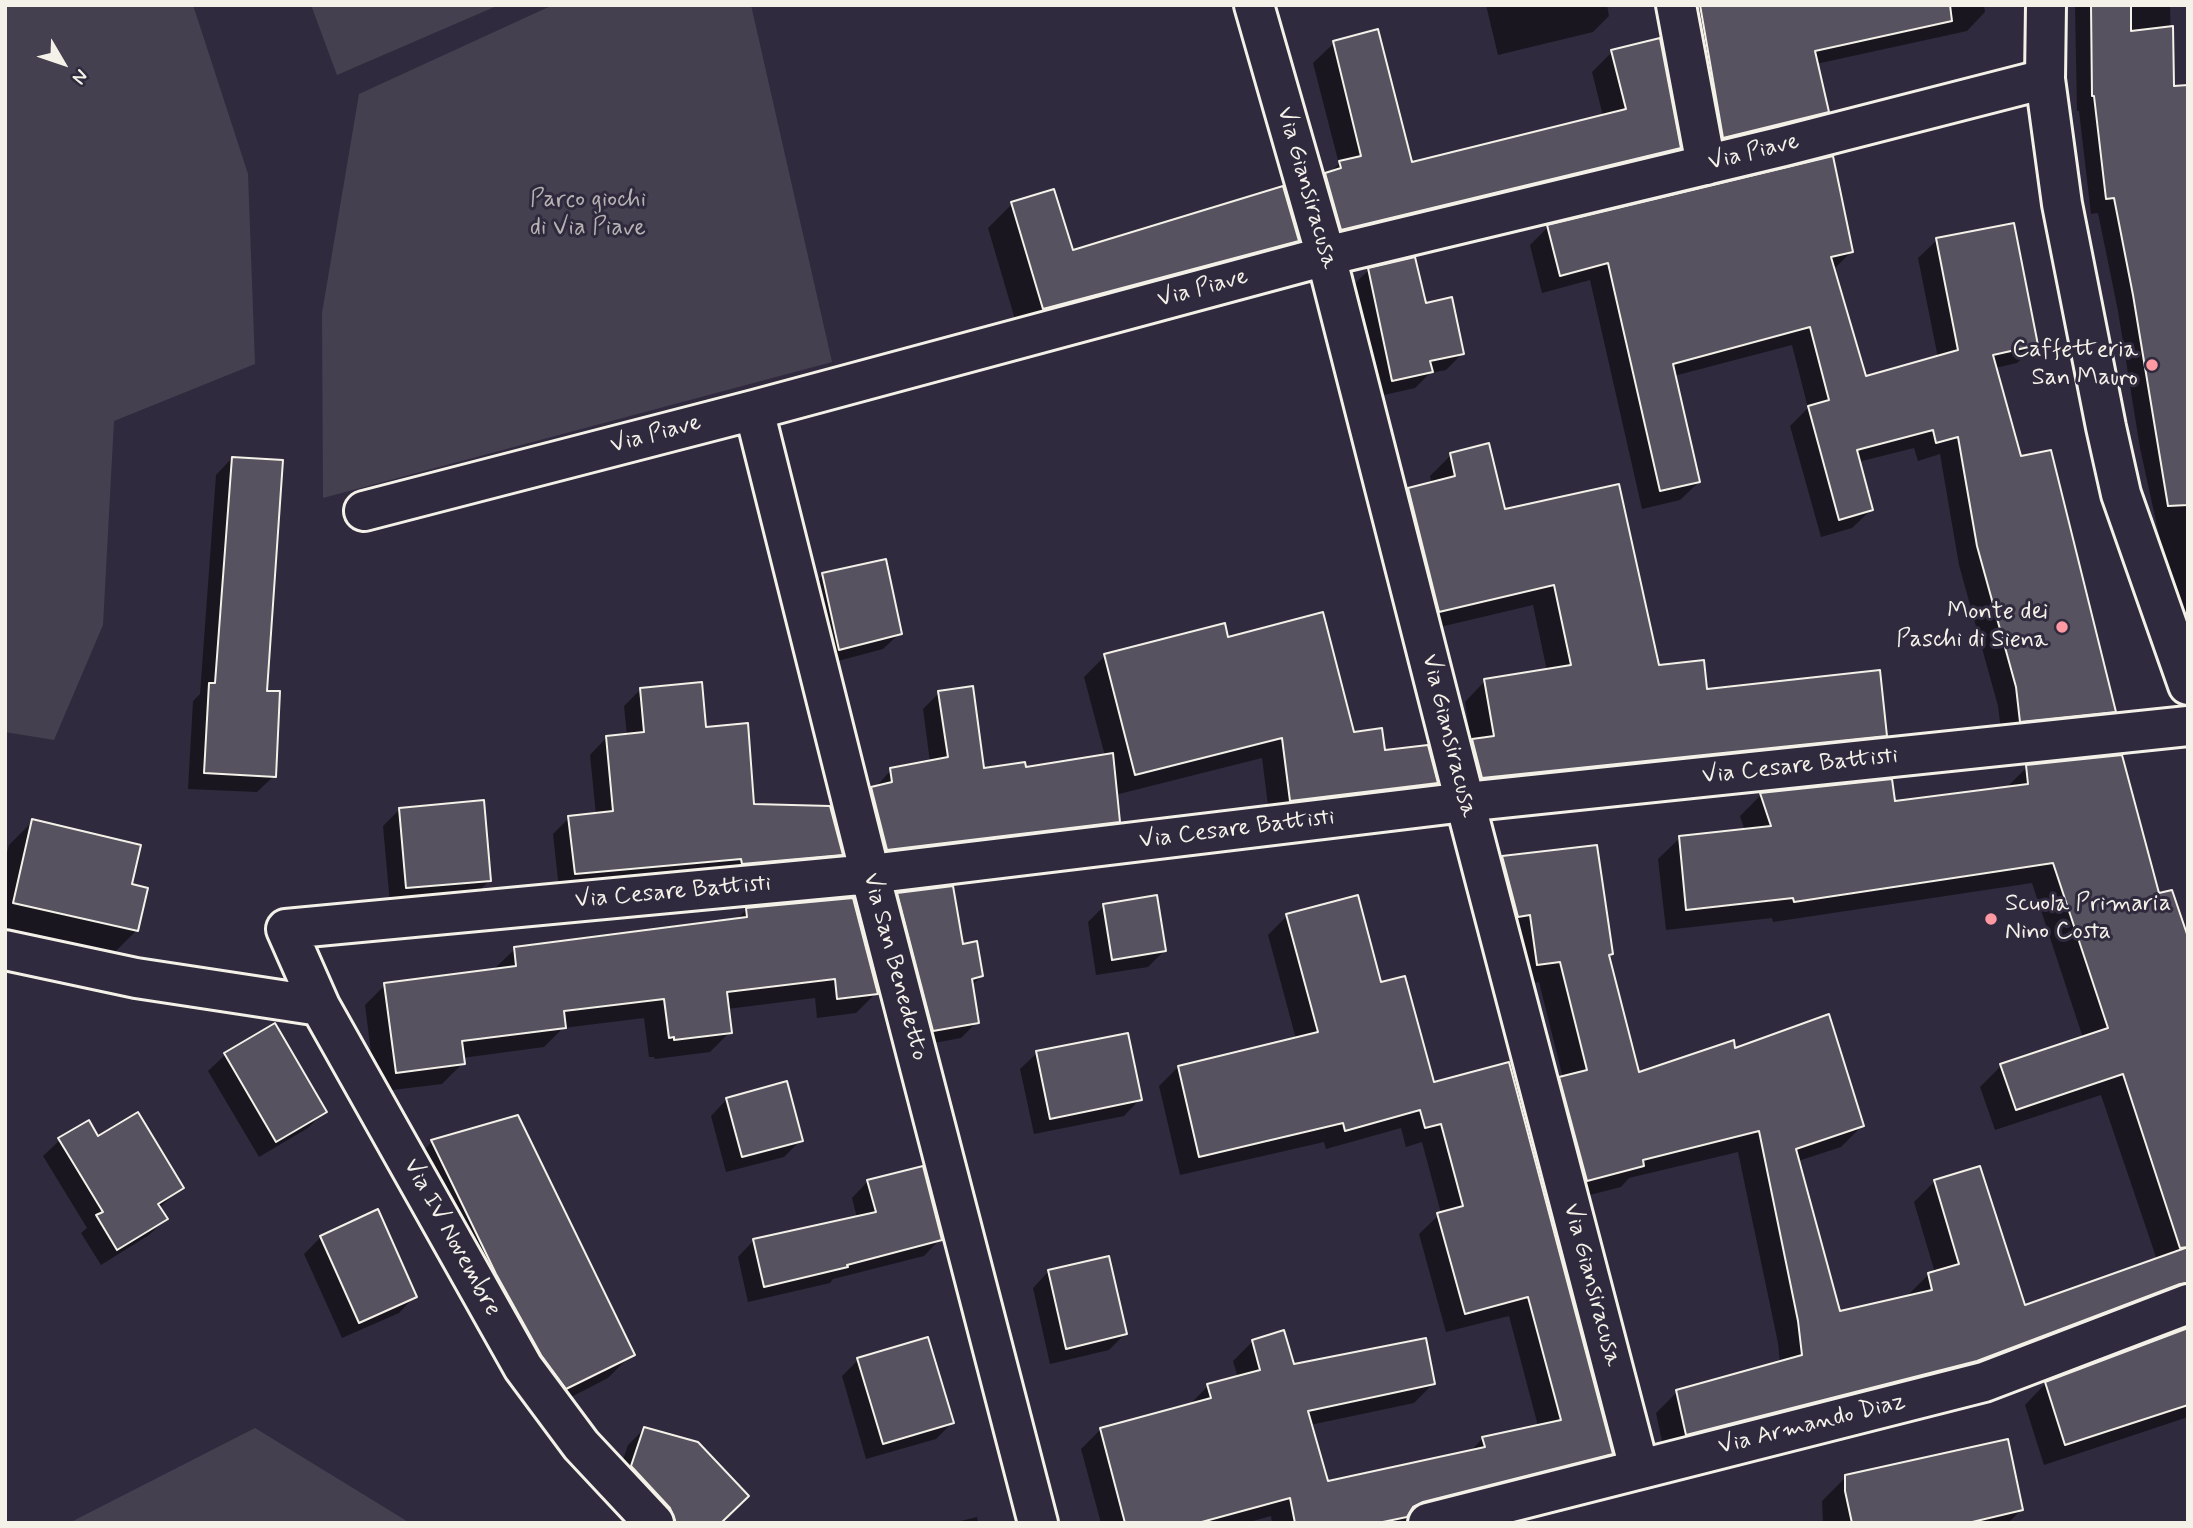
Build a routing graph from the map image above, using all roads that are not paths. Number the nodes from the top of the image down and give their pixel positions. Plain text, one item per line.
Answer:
1 (1254, 5) edge
2 (1676, 5) edge
3 (2046, 5) edge
4 (2045, 79) junction
5 (1706, 165) junction
6 (1326, 256) junction
7 (754, 410) junction
8 (365, 511) dead end
9 (2188, 685) edge
10 (2188, 726) edge
11 (1465, 802) junction
12 (870, 874) junction
13 (286, 929) joint
14 (5, 950) edge
15 (320, 1006) junction
16 (2188, 1304) edge
17 (1639, 1468) junction
18 (654, 1523) edge
19 (1038, 1523) edge
20 (1429, 1523) edge

1 - 6 street, Via Giansiracusa
2 - 5 street
3 - 4 street
4 - 5 street, Via Piave
4 - 9 street
5 - 6 street, Via Piave
6 - 7 street, Via Piave
6 - 11 street, Via Giansiracusa
7 - 8 street, Via Piave
7 - 12 street, Via San Benedetto
10 - 11 street, Via Cesare Battisti
11 - 12 street, Via Cesare Battisti
11 - 17 street, Via Giansiracusa
12 - 13 street, Via Cesare Battisti
12 - 19 street, Via San Benedetto
13 - 15 street, Via IV Novembre
14 - 15 street
15 - 18 street, Via IV Novembre
16 - 17 street, Via Armando Diaz
17 - 20 street, Via Armando Diaz

